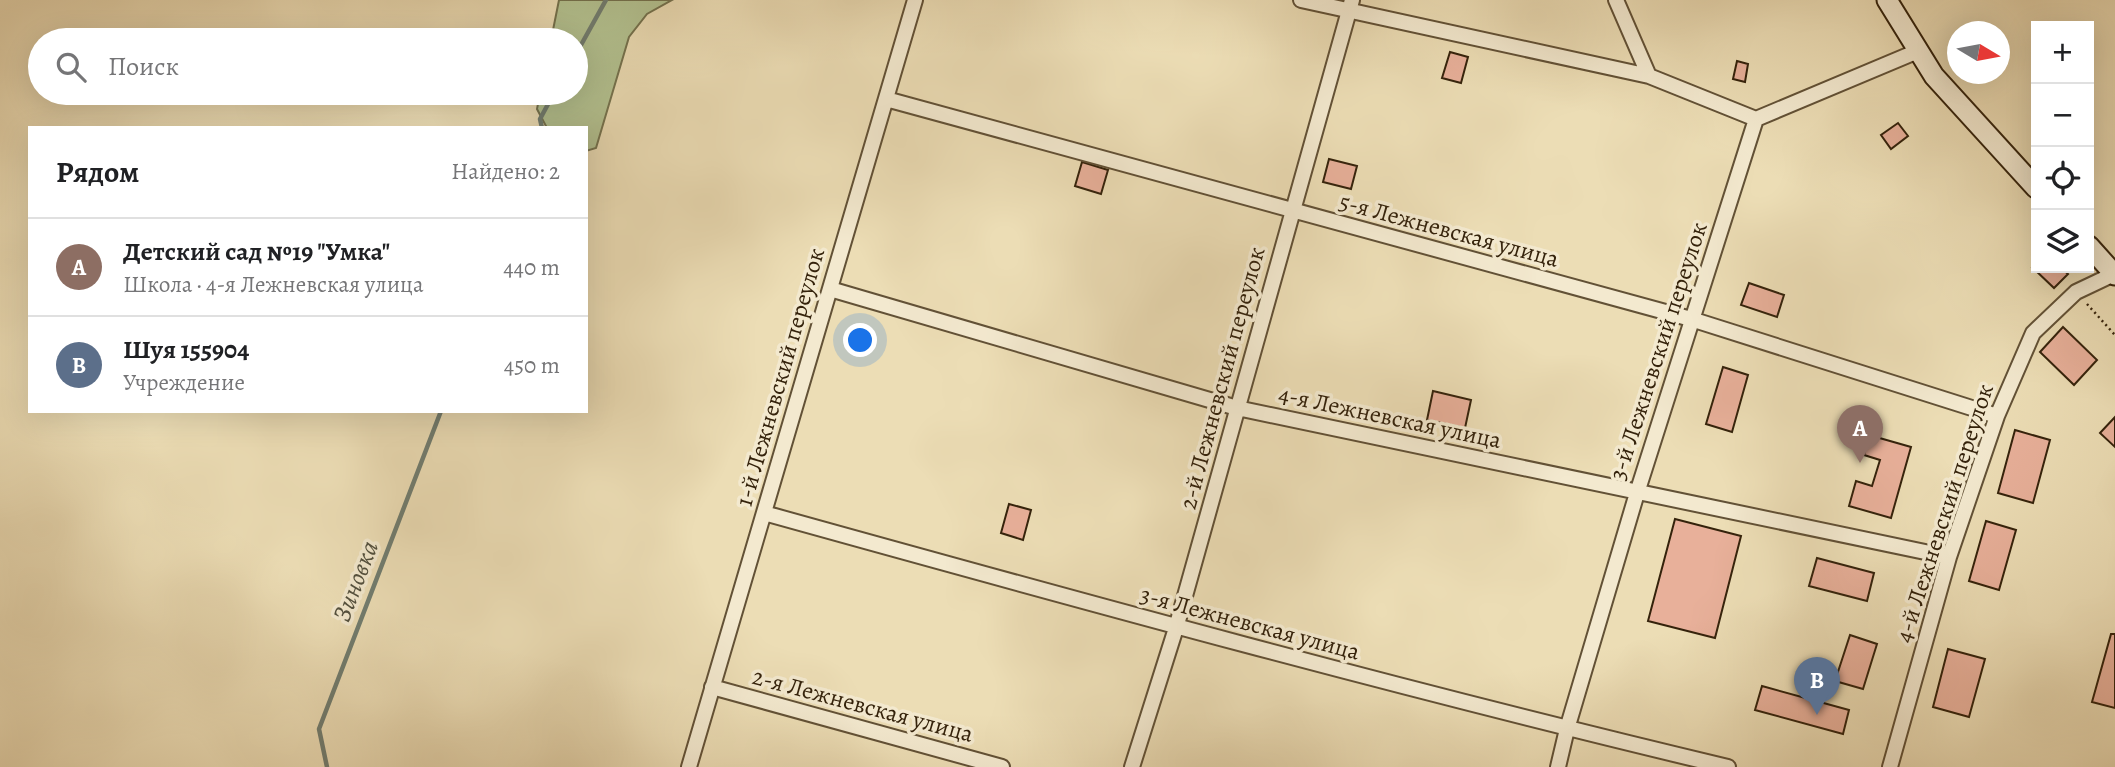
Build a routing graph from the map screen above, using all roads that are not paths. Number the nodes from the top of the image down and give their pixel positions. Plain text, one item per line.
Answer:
1 (915, 0) edge
2 (1301, 0) edge
3 (1616, 0) edge
4 (1887, 0) edge
5 (1349, 6) edge
6 (1918, 51) junction
7 (1649, 76) junction
8 (886, 99) junction
9 (1756, 119) junction
10 (2031, 183) edge
11 (1292, 211) junction
12 (2094, 252) edge
13 (2114, 274) edge
14 (830, 289) junction
15 (1692, 319) junction
16 (1237, 408) junction
17 (1997, 416) junction
18 (1637, 493) junction
19 (764, 513) junction
20 (1949, 557) junction
21 (1176, 628) junction
22 (712, 687) junction
23 (1567, 729) junction
24 (689, 767) edge
25 (1002, 767) edge
26 (1132, 767) edge
27 (1558, 767) edge
28 (1728, 767) edge
29 (1890, 767) edge

1 - 8 street, 1-й Лежневский переулок
2 - 5 street
3 - 7 street
4 - 6 main road
5 - 7 street
5 - 11 street, 2-й Лежневский переулок
6 - 9 street
6 - 10 main road
7 - 9 street
8 - 11 street, 5-я Лежневская улица
8 - 14 street, 1-й Лежневский переулок
9 - 15 street, 3-й Лежневский переулок
11 - 15 street, 5-я Лежневская улица
11 - 16 street, 2-й Лежневский переулок
12 - 13 main road
13 - 17 street, 4-й Лежневский переулок
14 - 16 street, 4-я Лежневская улица
14 - 19 street, 1-й Лежневский переулок
15 - 17 street, 5-я Лежневская улица
15 - 18 street, 3-й Лежневский переулок
16 - 18 street, 4-я Лежневская улица
16 - 21 street, 2-й Лежневский переулок
17 - 20 street, 4-й Лежневский переулок
18 - 20 street, 4-я Лежневская улица
18 - 23 street, 3-й Лежневский переулок
19 - 21 street, 3-я Лежневская улица
19 - 22 street, 1-й Лежневский переулок
20 - 29 street, 4-й Лежневский переулок
21 - 23 street, 3-я Лежневская улица
21 - 26 street, 2-й Лежневский переулок
22 - 24 street, 1-й Лежневский переулок
22 - 25 street, 2-я Лежневская улица
23 - 27 street, 3-й Лежневский переулок
23 - 28 street, 3-я Лежневская улица

